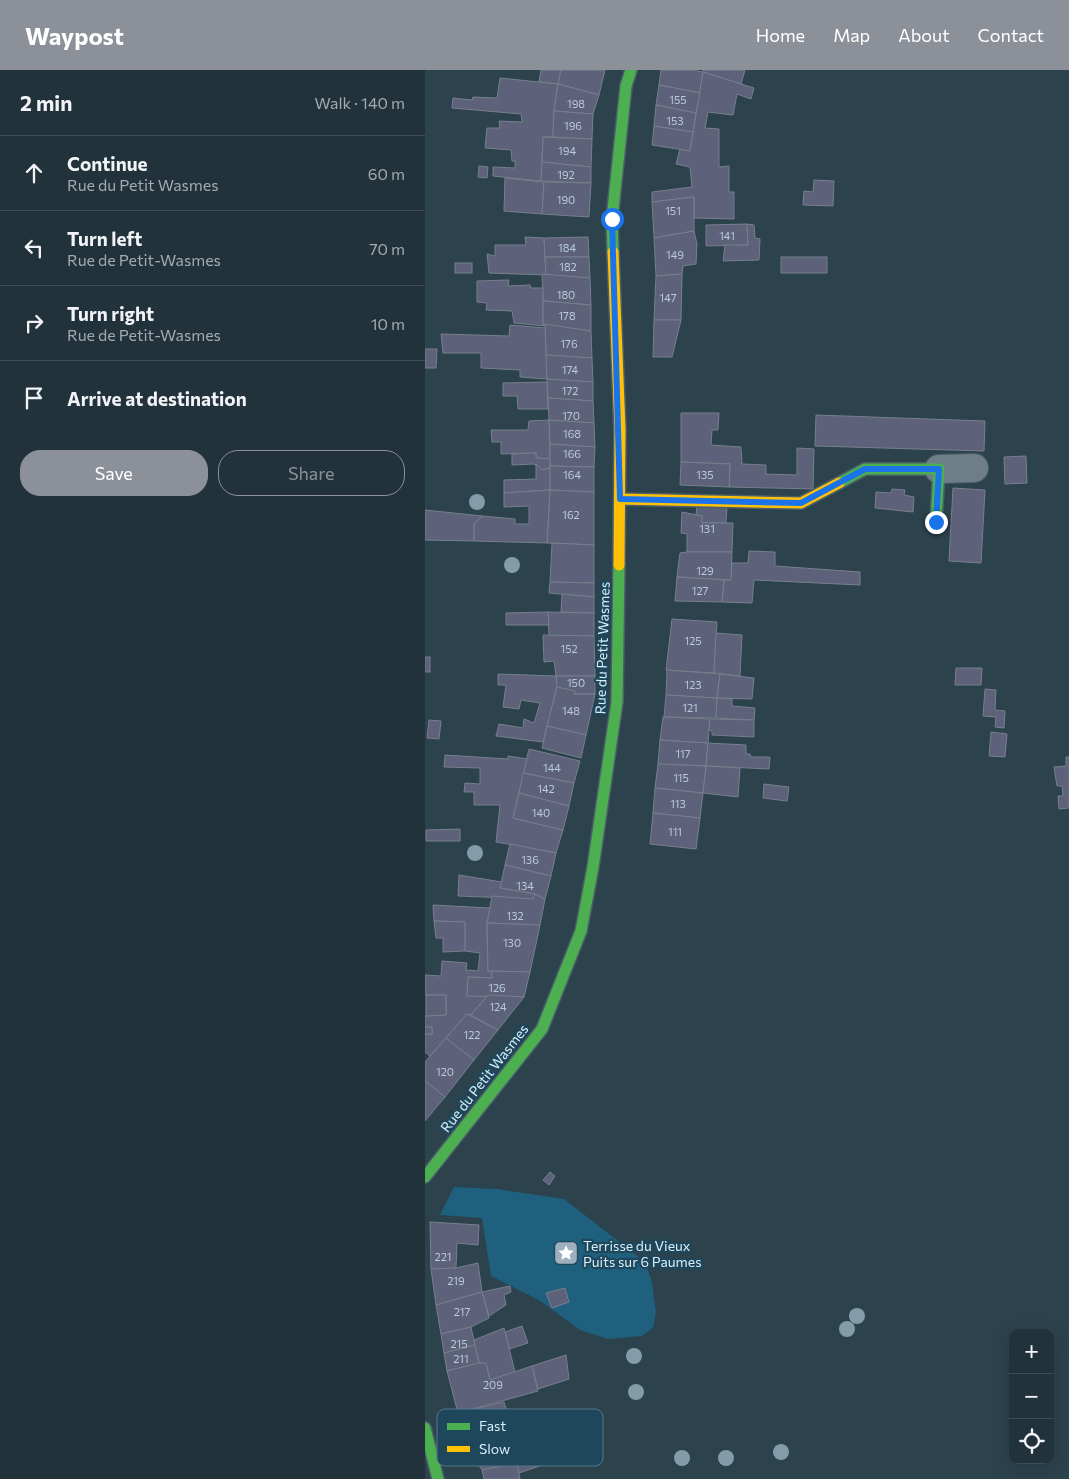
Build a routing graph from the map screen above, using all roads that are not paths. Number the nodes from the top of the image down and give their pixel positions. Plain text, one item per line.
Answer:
1 (631, 70) edge
2 (974, 468) dead end
3 (939, 469) junction
4 (620, 499) junction
5 (936, 522) dead end
6 (425, 1178) edge
7 (425, 1428) edge
8 (438, 1479) edge

1 - 4 street, Rue du Petit Wasmes
2 - 3 street
3 - 4 street
3 - 5 street
4 - 6 street, Rue du Petit Wasmes
7 - 8 street

